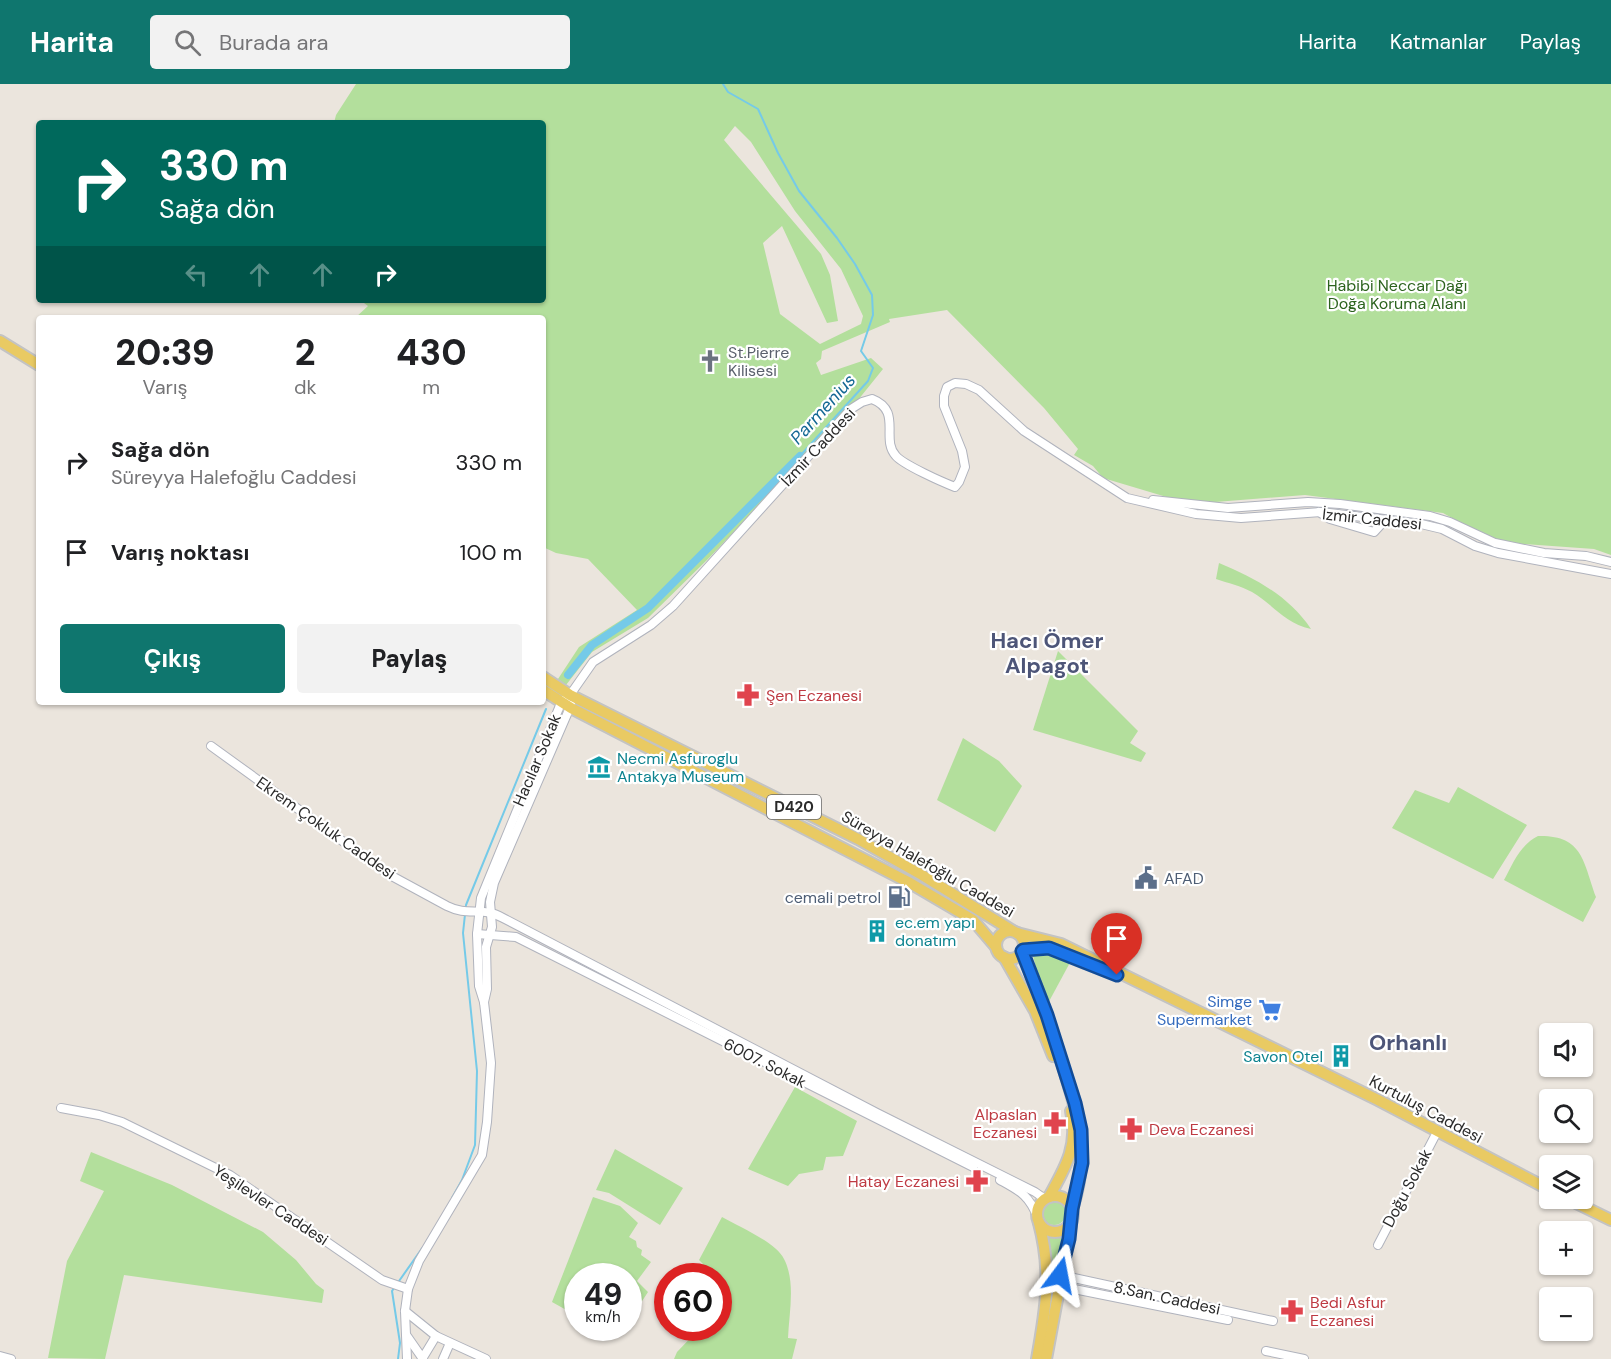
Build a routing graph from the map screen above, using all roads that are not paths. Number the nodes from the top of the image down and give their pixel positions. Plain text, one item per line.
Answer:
1 (0, 341) edge
2 (36, 363) edge
3 (1127, 498) junction
4 (1319, 512) junction
5 (1385, 520) junction
6 (1611, 562) edge
7 (1611, 574) edge
8 (546, 679) edge
9 (546, 692) edge
10 (567, 702) junction
11 (211, 746) dead end
12 (476, 913) junction
13 (491, 913) junction
14 (1015, 932) junction
15 (477, 934) junction
16 (489, 935) junction
17 (996, 948) junction
18 (1022, 950) junction
19 (1004, 957) junction
20 (1159, 992) junction
21 (484, 1002) junction
22 (61, 1108) dead end
23 (1437, 1132) junction
24 (1539, 1184) edge
25 (1047, 1198) junction
26 (1588, 1209) edge
27 (1072, 1214) junction
28 (1038, 1220) junction
29 (1611, 1220) edge
30 (1378, 1245) dead end
31 (1059, 1281) junction
32 (404, 1288) junction
33 (405, 1311) junction
34 (1228, 1320) dead end
35 (1273, 1321) dead end
36 (406, 1334) junction
37 (436, 1336) junction
38 (450, 1343) junction
39 (1266, 1351) dead end
40 (0, 1356) edge
41 (11, 1359) edge
42 (407, 1359) edge
43 (423, 1359) edge
44 (443, 1359) edge
45 (486, 1359) edge
46 (1037, 1359) edge
47 (1046, 1359) edge
48 (1304, 1359) edge

1 - 2 main road
3 - 4 street, İzmir Caddesi
3 - 6 street, İzmir Caddesi
3 - 10 street, İzmir Caddesi
4 - 5 street, İzmir Caddesi
4 - 5 street
5 - 7 street, İzmir Caddesi
8 - 10 main road, D420
9 - 10 main road, D420
10 - 12 street, Hacılar Sokak
10 - 13 street, Hacılar Sokak
10 - 14 main road, Süreyya Halefoğlu Caddesi / D420
10 - 17 main road, Süreyya Halefoğlu Caddesi / D420
11 - 12 street, Ekrem Çokluk Caddesi
12 - 13 street, 6007. Sokak
12 - 15 street, Hacılar Sokak
13 - 16 street, Hacılar Sokak
13 - 25 street, 6007. Sokak
14 - 17 main road
14 - 18 main road
14 - 20 main road, Süreyya Halefoğlu Caddesi
15 - 16 street, 6007. Sokak
15 - 21 street, Hacılar Sokak
16 - 21 street, Hacılar Sokak
16 - 28 street, 6007. Sokak
17 - 19 main road
18 - 19 main road
18 - 20 main road
18 - 27 main road
19 - 25 main road
20 - 23 main road, Kurtuluş Caddesi
21 - 32 street, Hacılar Sokak
22 - 32 street, Yeşilevler Caddesi
23 - 24 main road, Kurtuluş Caddesi
23 - 30 street, Doğu Sokak
25 - 27 main road
25 - 28 main road
26 - 29 main road
27 - 28 main road
27 - 31 main road
28 - 46 main road
31 - 34 street, 8.San. Caddesi
31 - 35 street, 8.San. Caddesi
31 - 47 main road
32 - 33 street, Hacılar Sokak
33 - 36 street, Hacılar Sokak
33 - 37 street
36 - 42 street, Hacılar Sokak
36 - 43 street
37 - 38 street
37 - 43 street
38 - 44 street
38 - 45 street
39 - 48 street
40 - 41 street

